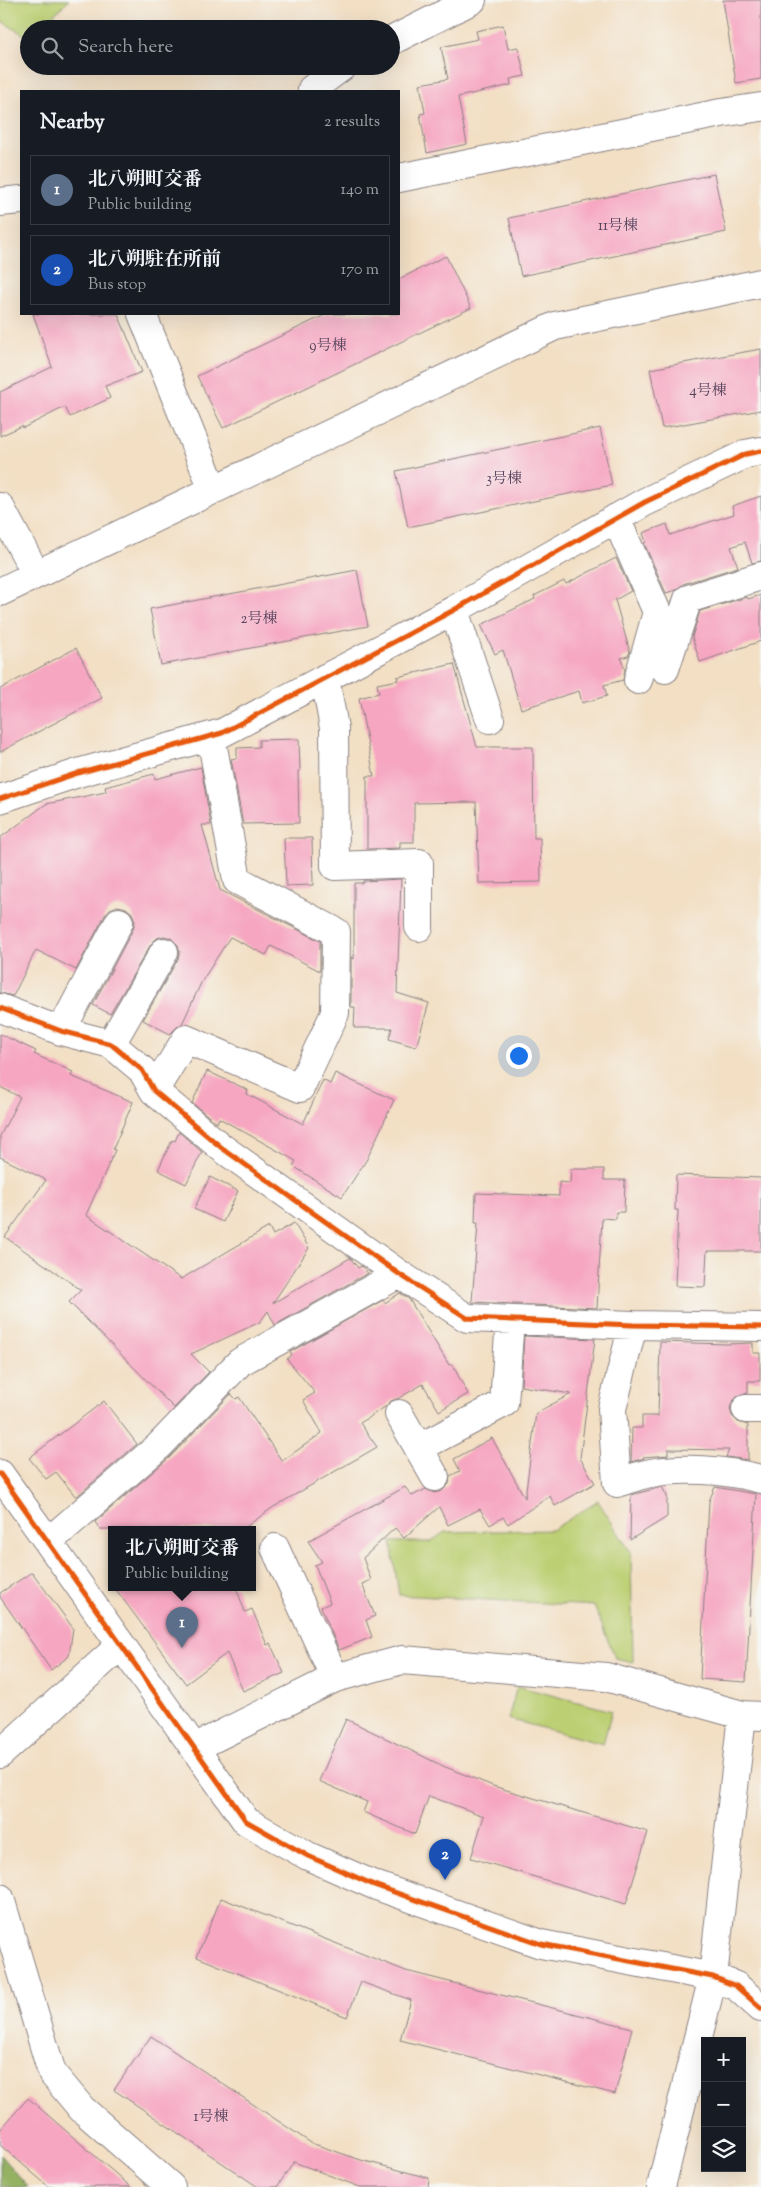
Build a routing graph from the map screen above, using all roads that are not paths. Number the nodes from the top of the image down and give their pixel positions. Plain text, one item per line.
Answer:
1 (472, 0) edge
2 (400, 36) edge
3 (331, 75) edge
4 (310, 90) edge
5 (761, 108) edge
6 (400, 178) edge
7 (20, 200) edge
8 (0, 202) edge
9 (761, 283) edge
10 (142, 315) edge
11 (761, 451) edge
12 (213, 490) junction
13 (0, 507) edge
14 (616, 518) junction
15 (36, 574) junction
16 (761, 576) edge
17 (0, 592) edge
18 (454, 610) junction
19 (665, 669) dead end
20 (325, 678) junction
21 (638, 680) dead end
22 (490, 719) dead end
23 (211, 736) junction
24 (0, 799) edge
25 (119, 922) dead end
26 (419, 927) dead end
27 (164, 952) dead end
28 (0, 1008) edge
29 (61, 1031) junction
30 (111, 1044) junction
31 (154, 1091) junction
32 (399, 1274) junction
33 (510, 1320) junction
34 (633, 1325) junction
35 (761, 1327) edge
36 (399, 1414) dead end
37 (419, 1448) junction
38 (0, 1474) edge
39 (435, 1477) dead end
40 (761, 1479) edge
41 (49, 1541) junction
42 (276, 1548) dead end
43 (121, 1645) junction
44 (335, 1678) junction
45 (751, 1716) edge
46 (196, 1747) junction
47 (0, 1754) edge
48 (0, 1898) edge
49 (713, 1977) junction
50 (761, 2008) edge
51 (171, 2187) edge
52 (662, 2187) edge

1 - 2 street
3 - 4 street
5 - 6 street
7 - 8 street
9 - 12 street
10 - 12 street
11 - 14 street
12 - 15 street
13 - 15 street
14 - 18 street
14 - 21 street
15 - 17 street
16 - 19 street
18 - 20 street
18 - 22 street
20 - 23 street
20 - 26 street
23 - 24 street
23 - 31 street
25 - 29 street
27 - 30 street
28 - 29 street
29 - 30 street
30 - 31 street
31 - 32 street
32 - 33 street
32 - 41 street
33 - 34 street
33 - 37 street
34 - 35 street
34 - 40 street
36 - 37 street
37 - 39 street
38 - 41 street
41 - 43 street
42 - 44 street
43 - 46 street
43 - 47 street
44 - 45 street
44 - 46 street
45 - 49 street
46 - 49 street
48 - 51 street
49 - 50 street
49 - 52 street

